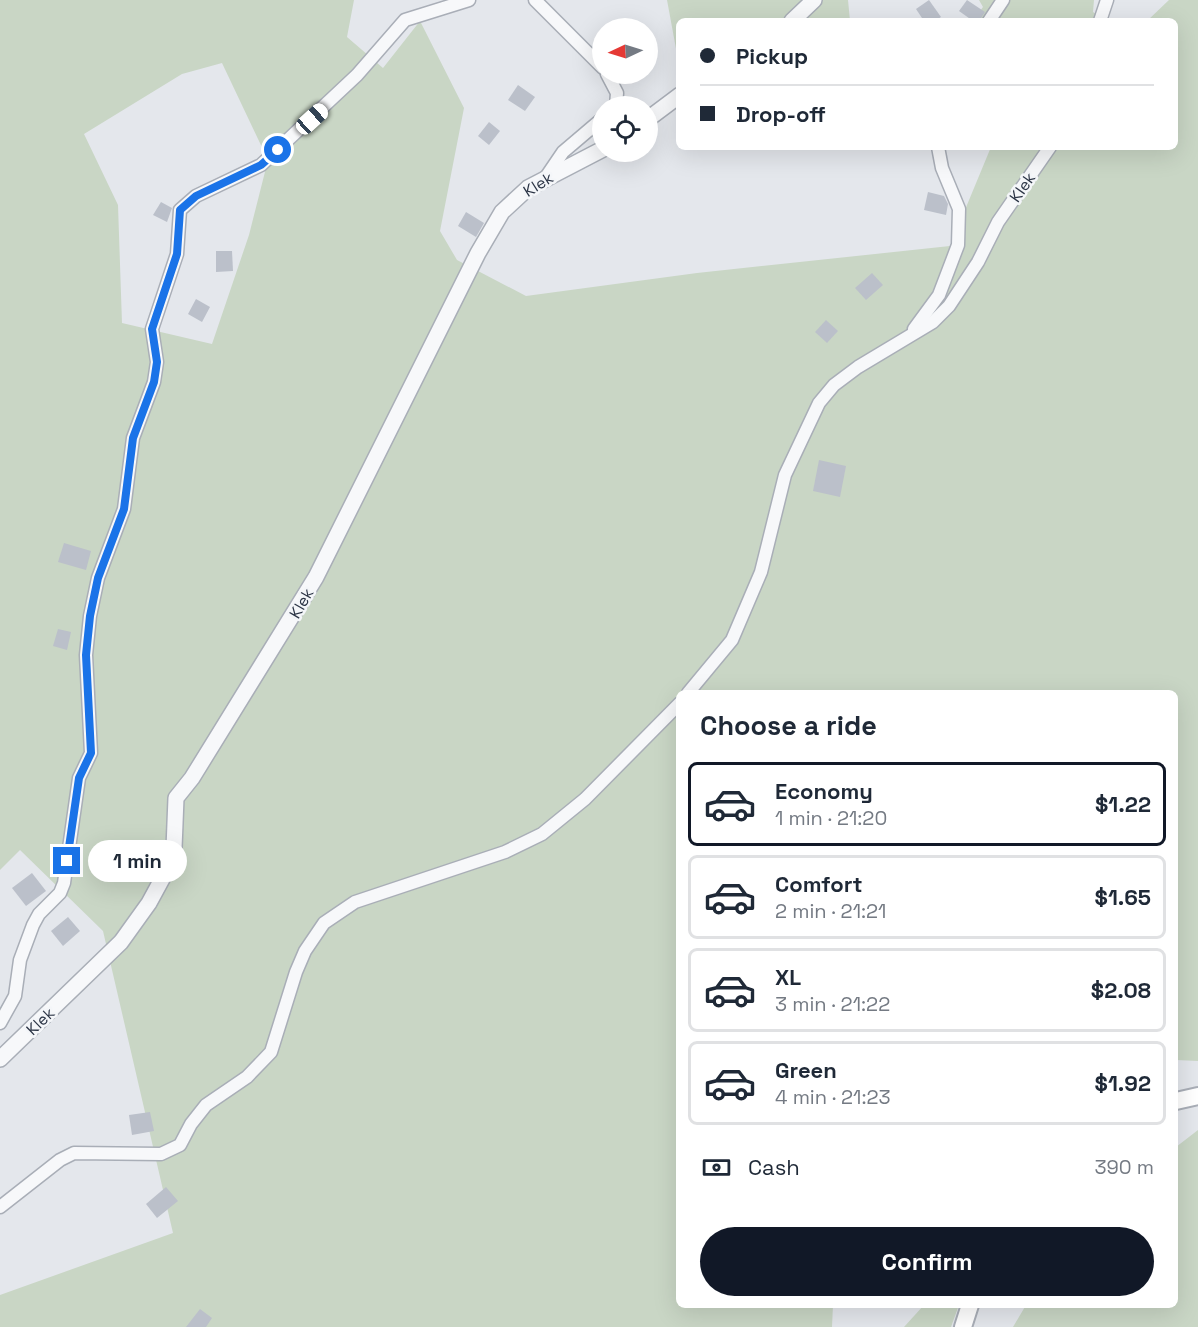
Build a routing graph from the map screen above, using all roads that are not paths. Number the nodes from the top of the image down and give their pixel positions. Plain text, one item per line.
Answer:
1 (435, 0) edge
2 (469, 0) edge
3 (534, 0) edge
4 (814, 0) edge
5 (1003, 0) edge
6 (1107, 0) edge
7 (418, 15) junction
8 (795, 18) edge
9 (991, 18) edge
10 (1101, 18) edge
11 (592, 57) edge
12 (676, 98) edge
13 (658, 112) edge
14 (592, 127) edge
15 (939, 150) edge
16 (1048, 150) edge
17 (592, 154) edge
18 (546, 177) junction
19 (902, 341) junction
20 (691, 690) edge
21 (676, 707) edge
22 (0, 1023) edge
23 (1, 1061) edge
24 (1198, 1096) edge
25 (1178, 1101) edge
26 (0, 1207) edge
27 (969, 1308) edge
28 (963, 1327) edge

1 - 7 street
2 - 7 street
3 - 11 street
4 - 8 street
5 - 9 street
6 - 10 street
7 - 22 street
12 - 13 street
14 - 18 street
15 - 19 street
16 - 19 street, Klek
17 - 18 street, Klek
18 - 23 street, Klek
19 - 20 street, Klek
21 - 26 street
24 - 25 main road
27 - 28 main road

